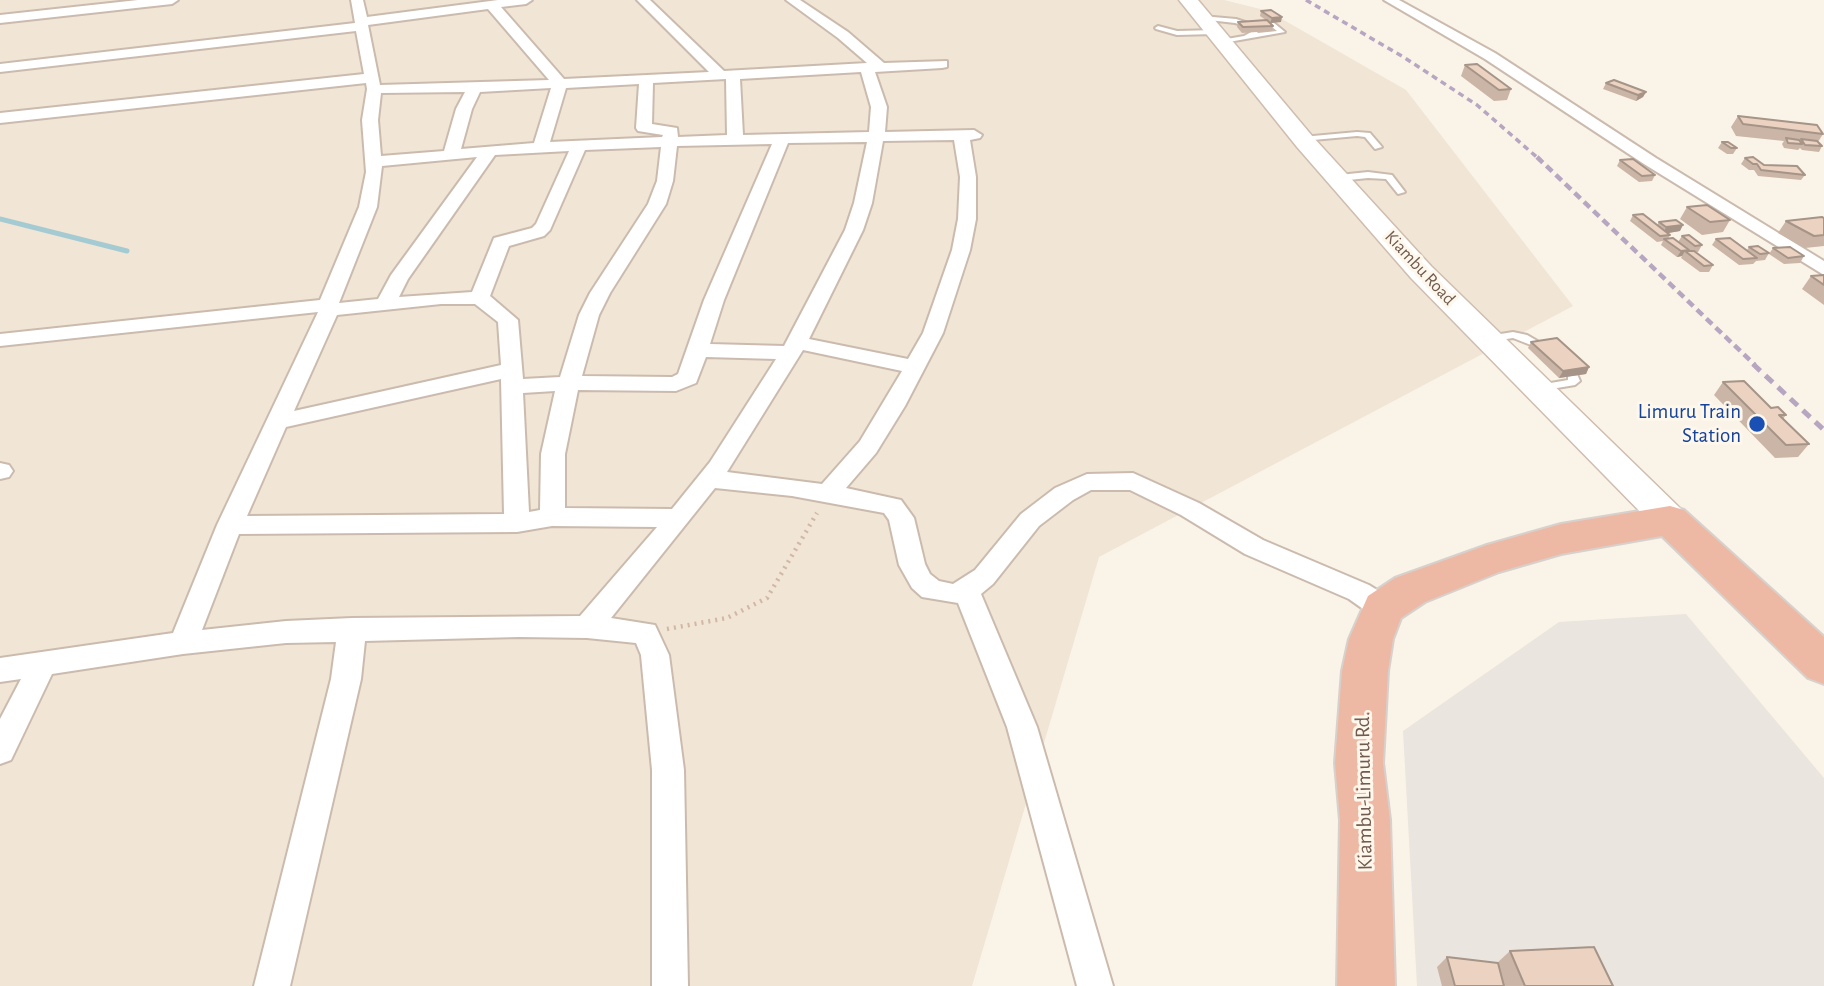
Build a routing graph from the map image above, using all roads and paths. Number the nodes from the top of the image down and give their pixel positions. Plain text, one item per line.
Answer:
1 (172, 0) edge
2 (357, 0) edge
3 (526, 0) edge
4 (643, 0) edge
5 (792, 0) edge
6 (1390, 0) edge
7 (496, 3) edge
8 (0, 19) edge
9 (361, 24) junction
10 (1216, 25) edge
11 (1158, 28) dead end
12 (942, 64) dead end
13 (873, 67) junction
14 (0, 68) edge
15 (726, 74) junction
16 (646, 79) junction
17 (372, 83) junction
18 (560, 84) junction
19 (475, 88) junction
20 (0, 118) edge
21 (876, 137) junction
22 (1302, 138) junction
23 (735, 139) junction
24 (782, 139) junction
25 (670, 142) junction
26 (579, 146) junction
27 (540, 148) junction
28 (1378, 148) dead end
29 (490, 150) junction
30 (451, 155) junction
31 (373, 162) junction
32 (1339, 178) junction
33 (1401, 192) dead end
34 (1824, 269) edge
35 (480, 298) junction
36 (385, 305) junction
37 (328, 308) junction
38 (1488, 339) junction
39 (0, 340) edge
40 (1541, 346) edge
41 (793, 348) junction
42 (698, 350) junction
43 (914, 367) junction
44 (1573, 376) edge
45 (512, 378) junction
46 (569, 383) junction
47 (1539, 388) junction
48 (278, 422) junction
49 (707, 479) junction
50 (828, 493) junction
51 (552, 517) junction
52 (678, 518) junction
53 (1670, 520) junction
54 (517, 523) junction
55 (230, 525) junction
56 (966, 591) junction
57 (1383, 608) junction
58 (587, 626) junction
59 (352, 629) junction
60 (645, 632) junction
61 (183, 643) junction
62 (44, 663) junction
63 (1824, 665) edge
64 (0, 670) edge
65 (0, 750) edge
66 (272, 986) edge
67 (670, 986) edge
68 (1095, 986) edge
69 (1366, 986) edge

1 - 8 street
2 - 9 street
3 - 7 street
4 - 15 street
5 - 13 street
6 - 34 street
7 - 9 street
7 - 18 street
9 - 14 street
9 - 17 street
10 - 10 lane
10 - 11 lane
10 - 22 main road, Kiambu Road
12 - 13 street
13 - 15 street
13 - 21 street
15 - 16 street
15 - 23 street
16 - 18 street
16 - 25 street
17 - 19 street
17 - 20 street
17 - 31 street
18 - 19 street
18 - 27 street
19 - 30 street
21 - 24 street
21 - 41 street
21 - 43 street
22 - 28 lane
22 - 32 main road, Kiambu Road
23 - 24 street
23 - 25 street
24 - 42 street
25 - 26 street
25 - 46 street
26 - 27 street
26 - 35 street
27 - 29 street
29 - 30 street
29 - 36 street
30 - 31 street
31 - 37 street
32 - 33 lane
32 - 38 main road, Kiambu Road
35 - 36 street
35 - 45 street
36 - 37 street
37 - 39 street
37 - 48 street
38 - 40 lane
38 - 47 main road, Kiambu Road
41 - 42 street
41 - 43 street
41 - 49 street
42 - 46 street
43 - 50 street
44 - 47 lane
45 - 46 street
45 - 48 street
45 - 54 street
46 - 51 street
47 - 53 main road, Kiambu Road
48 - 55 street
49 - 50 street
49 - 52 street
50 - 56 street
50 - 60 path
51 - 52 street
51 - 54 street
52 - 58 street
53 - 57 highway
53 - 63 highway
54 - 55 street
55 - 61 street
56 - 57 street
56 - 68 street
57 - 69 highway, Kiambu-Limuru Rd.
58 - 59 street
58 - 60 street
59 - 61 street
59 - 66 street
60 - 67 street
61 - 62 street
62 - 64 street
62 - 65 street

